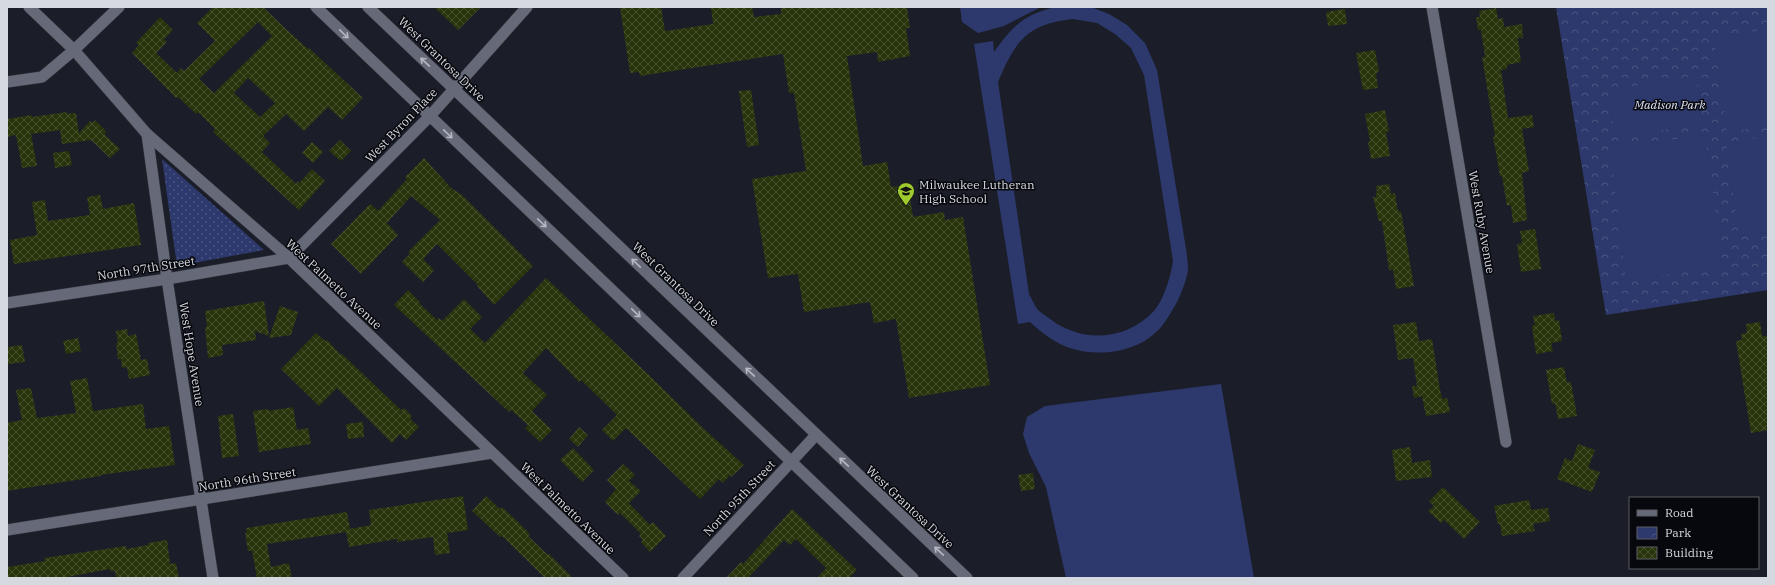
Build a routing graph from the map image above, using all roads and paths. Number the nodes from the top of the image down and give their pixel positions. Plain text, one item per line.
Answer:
1 (28, 7) edge
2 (119, 7) edge
3 (316, 7) edge
4 (368, 7) edge
5 (527, 7) edge
6 (1432, 7) edge
7 (74, 50) junction
8 (7, 82) edge
9 (454, 89) junction
10 (430, 116) junction
11 (147, 134) junction
12 (289, 258) junction
13 (167, 279) junction
14 (7, 303) edge
15 (816, 435) junction
16 (1506, 442) dead end
17 (492, 453) junction
18 (791, 461) junction
19 (201, 500) junction
20 (7, 530) edge
21 (213, 578) edge
22 (623, 578) edge
23 (683, 578) edge
24 (913, 578) edge
25 (967, 578) edge

1 - 7 street, West Palmetto Avenue
2 - 7 street
3 -> 10 street
9 -> 4 street, West Grantosa Drive
5 - 9 street, West Byron Place
6 - 16 street, West Ruby Avenue
7 - 8 street
7 - 11 street, West Palmetto Avenue
9 - 10 street, West Byron Place
15 -> 9 street, West Grantosa Drive
10 - 12 street, West Byron Place
10 -> 18 street
11 - 12 street, West Palmetto Avenue
11 - 13 street, West Hope Avenue
12 - 13 street, North 97th Street
12 - 17 street, West Palmetto Avenue
13 - 14 street, North 97th Street
13 - 19 street, West Hope Avenue
15 - 18 street, North 95th Street
25 -> 15 street, West Grantosa Drive
17 - 19 street, North 96th Street
17 - 22 street, West Palmetto Avenue
18 - 23 street, North 95th Street
18 - 24 street
19 - 20 street, North 96th Street
19 - 21 street, West Hope Avenue

